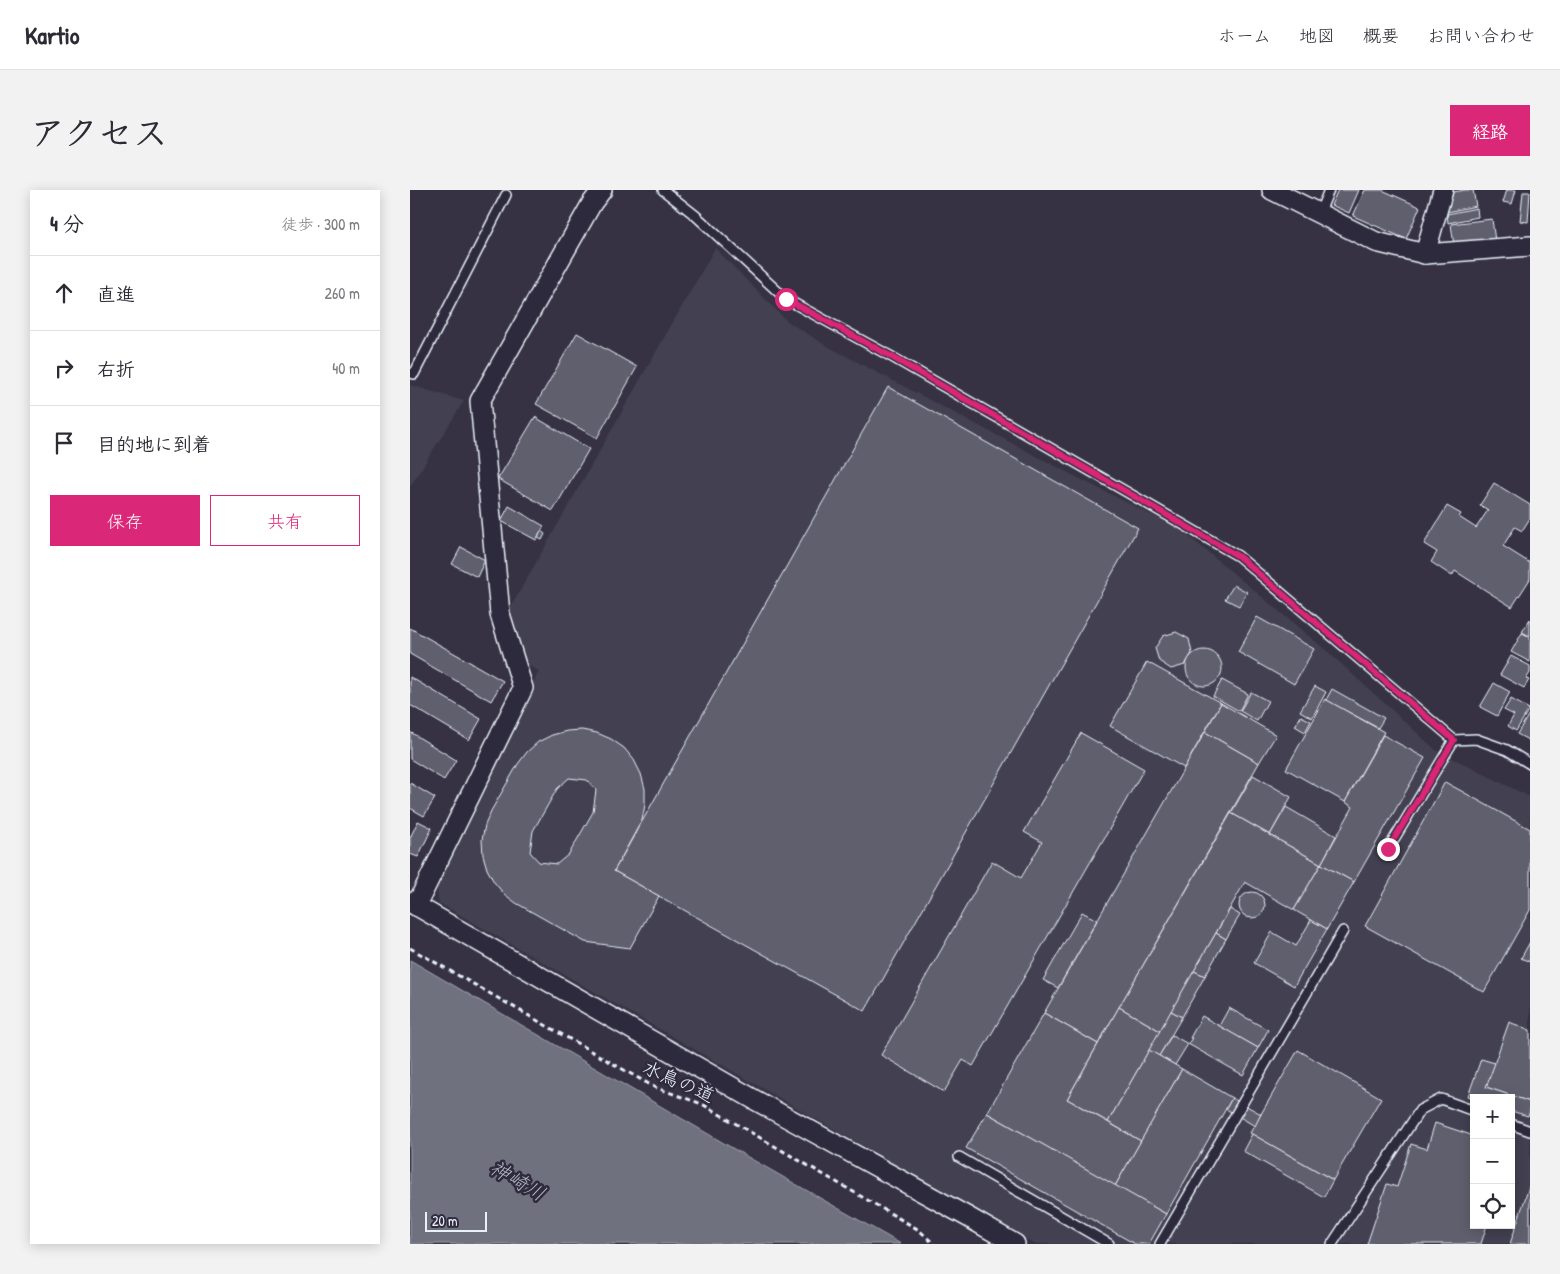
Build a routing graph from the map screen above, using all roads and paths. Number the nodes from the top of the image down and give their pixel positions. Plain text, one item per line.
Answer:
1 (497, 190) edge
2 (602, 190) edge
3 (663, 190) edge
4 (1272, 190) edge
5 (1329, 190) edge
6 (1443, 190) edge
7 (508, 192) edge
8 (1319, 214) junction
9 (1530, 246) edge
10 (1425, 254) junction
11 (410, 373) edge
12 (1454, 740) junction
13 (1530, 764) edge
14 (1388, 849) dead end
15 (413, 904) edge
16 (1343, 931) dead end
17 (410, 948) edge
18 (1470, 1110) edge
19 (1515, 1125) edge
20 (1530, 1131) edge
21 (959, 1157) dead end
22 (934, 1244) edge
23 (1015, 1244) edge
24 (1109, 1244) edge
25 (1160, 1244) edge
26 (1332, 1244) edge

1 - 7 lane
2 - 15 street
3 - 12 lane
4 - 8 street
5 - 8 lane
6 - 10 street
7 - 11 lane
8 - 10 street
9 - 10 street
12 - 13 lane
12 - 14 lane
15 - 23 street
16 - 25 lane
17 - 22 path, 水鳥の道
18 - 26 lane
19 - 20 lane
21 - 24 lane

